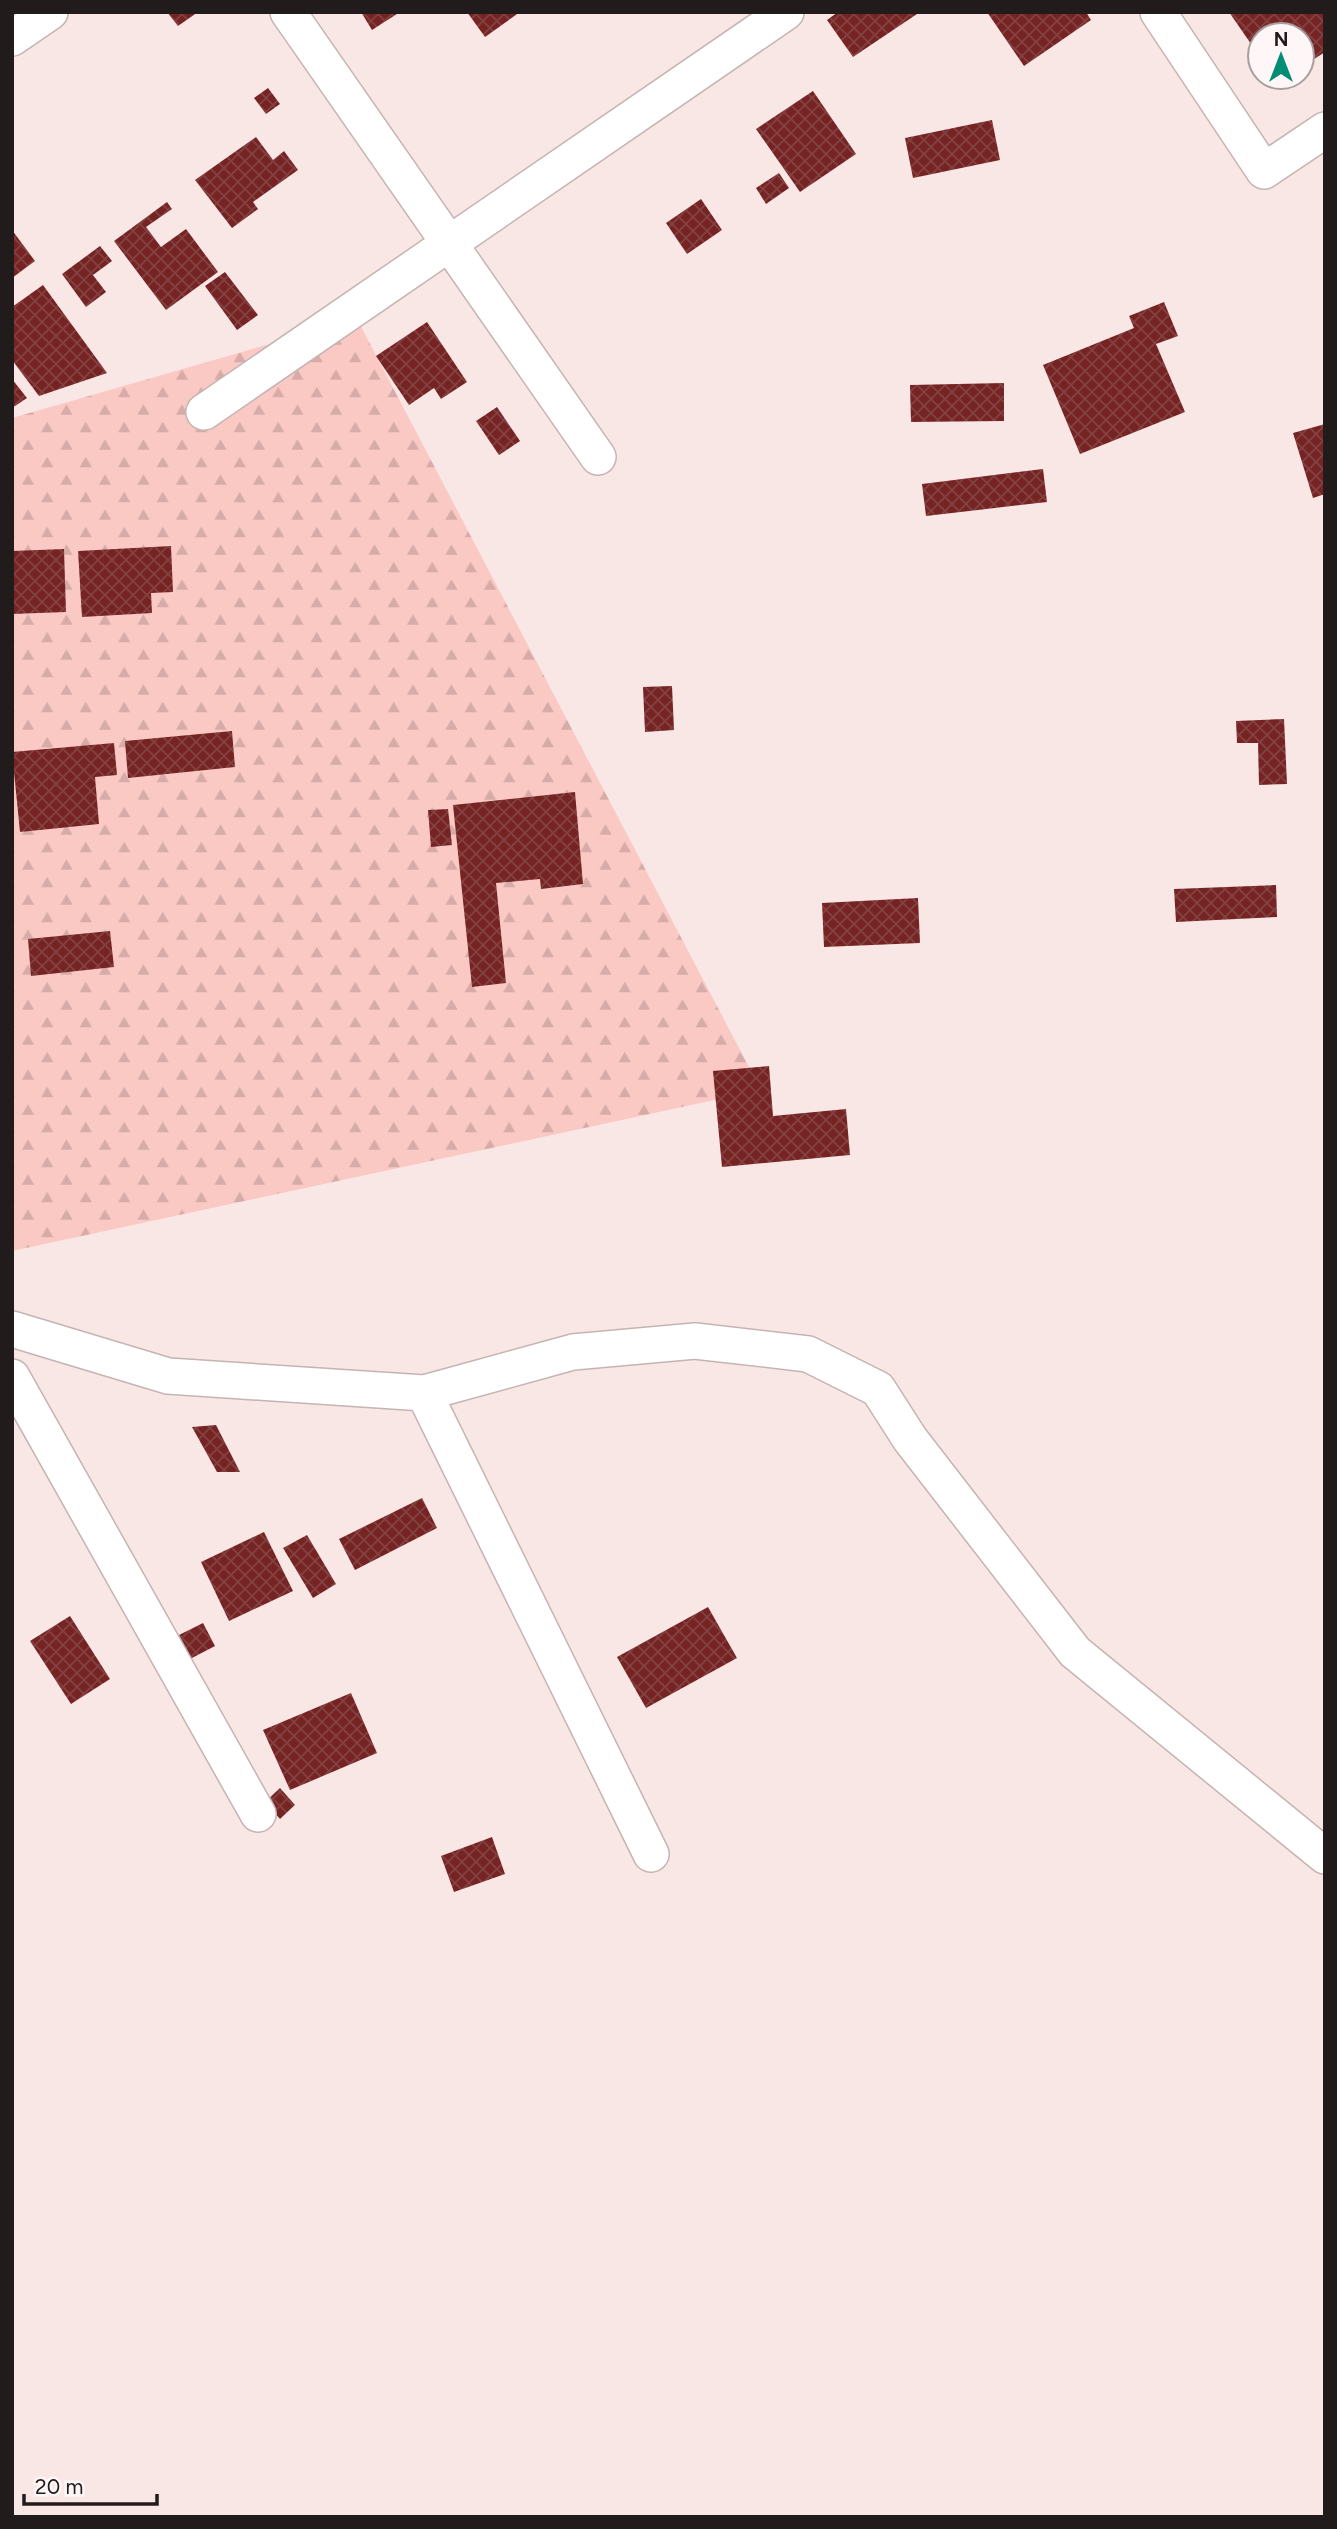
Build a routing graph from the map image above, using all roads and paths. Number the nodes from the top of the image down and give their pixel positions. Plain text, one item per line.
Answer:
1 (50, 12) edge
2 (288, 12) edge
3 (786, 12) edge
4 (1158, 12) edge
5 (12, 38) edge
6 (1325, 130) edge
7 (449, 244) junction
8 (204, 412) dead end
9 (598, 457) dead end
10 (12, 1329) edge
11 (12, 1377) edge
12 (424, 1393) junction
13 (258, 1814) dead end
14 (651, 1854) dead end
15 (1325, 1856) edge

1 - 5 street
2 - 7 street
3 - 7 street
4 - 6 street
7 - 8 street
7 - 9 street
10 - 12 street
11 - 13 street
12 - 14 street
12 - 15 street

